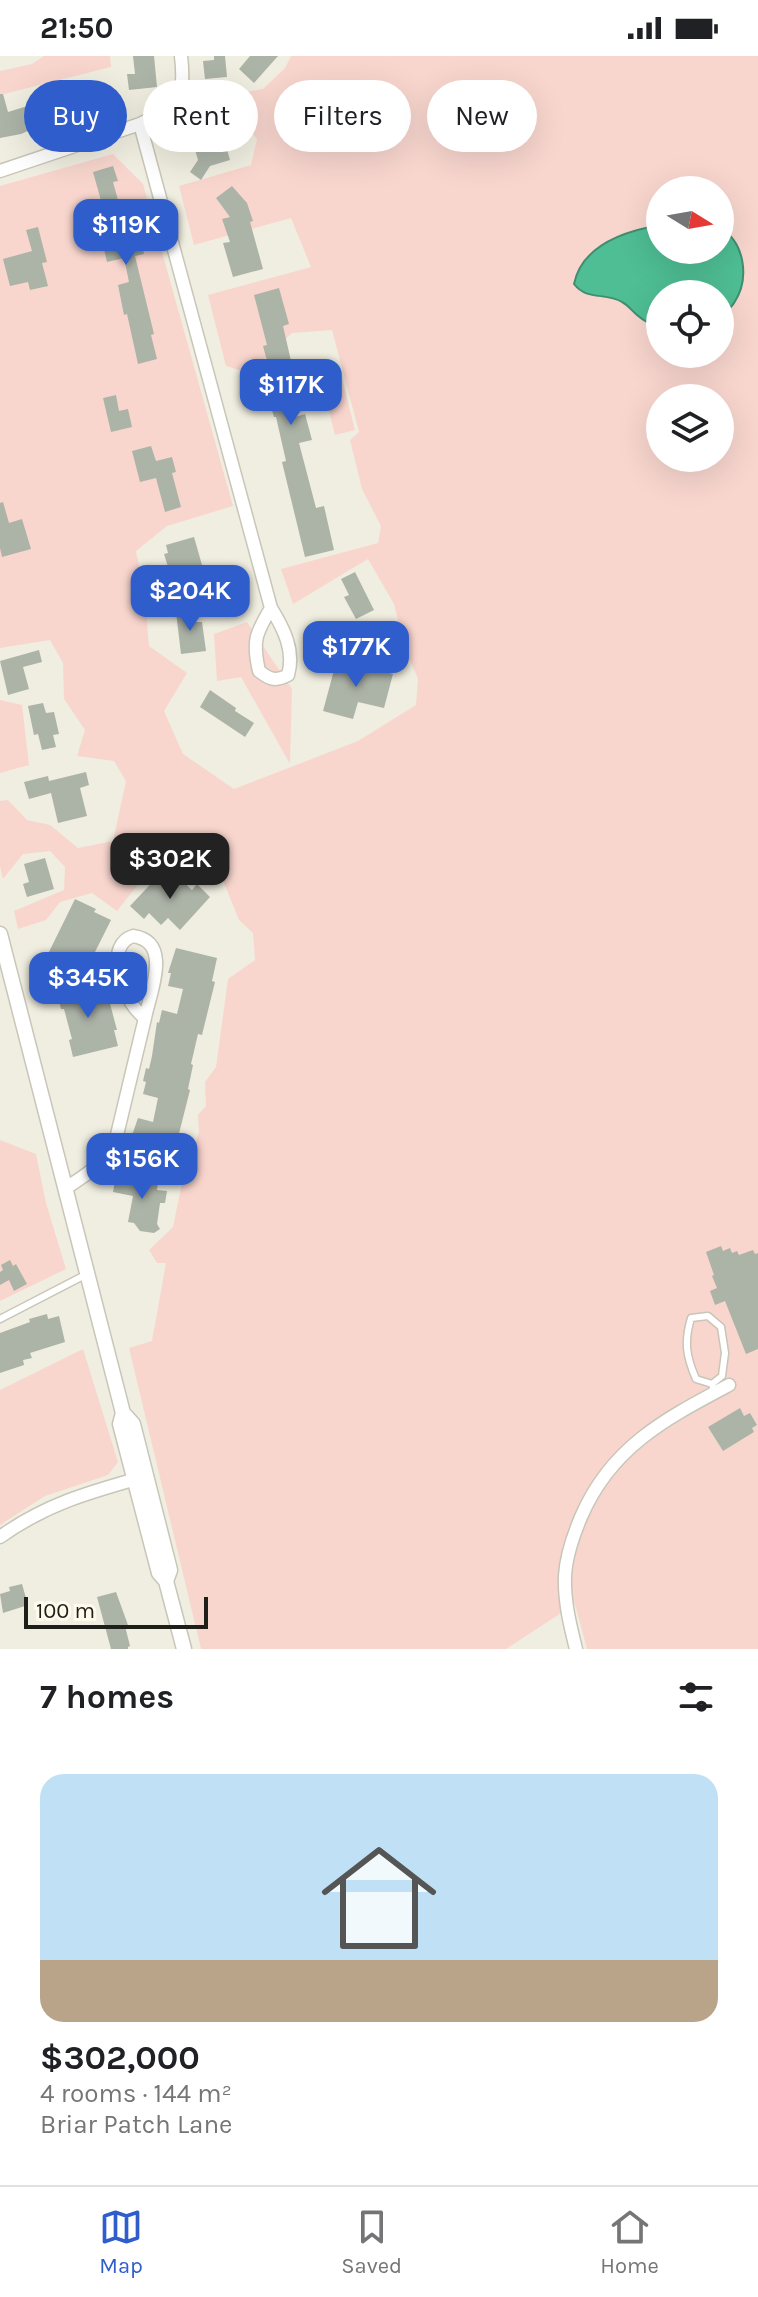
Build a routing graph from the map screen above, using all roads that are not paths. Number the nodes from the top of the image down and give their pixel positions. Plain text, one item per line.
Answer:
1 (181, 56) edge
2 (140, 124) junction
3 (0, 171) edge
4 (271, 608) junction
5 (0, 934) edge
6 (145, 1018) junction
7 (66, 1188) junction
8 (87, 1274) junction
9 (0, 1319) edge
10 (729, 1385) dead end
11 (713, 1388) junction
12 (140, 1478) junction
13 (0, 1537) edge
14 (184, 1649) edge
15 (576, 1649) edge

1 - 2 street
2 - 3 street
2 - 4 street
4 - 4 street
5 - 7 street
6 - 6 street
6 - 7 street
7 - 8 street
8 - 9 lane
8 - 12 street
10 - 11 street
11 - 11 lane
11 - 15 street
12 - 13 street
12 - 14 street

